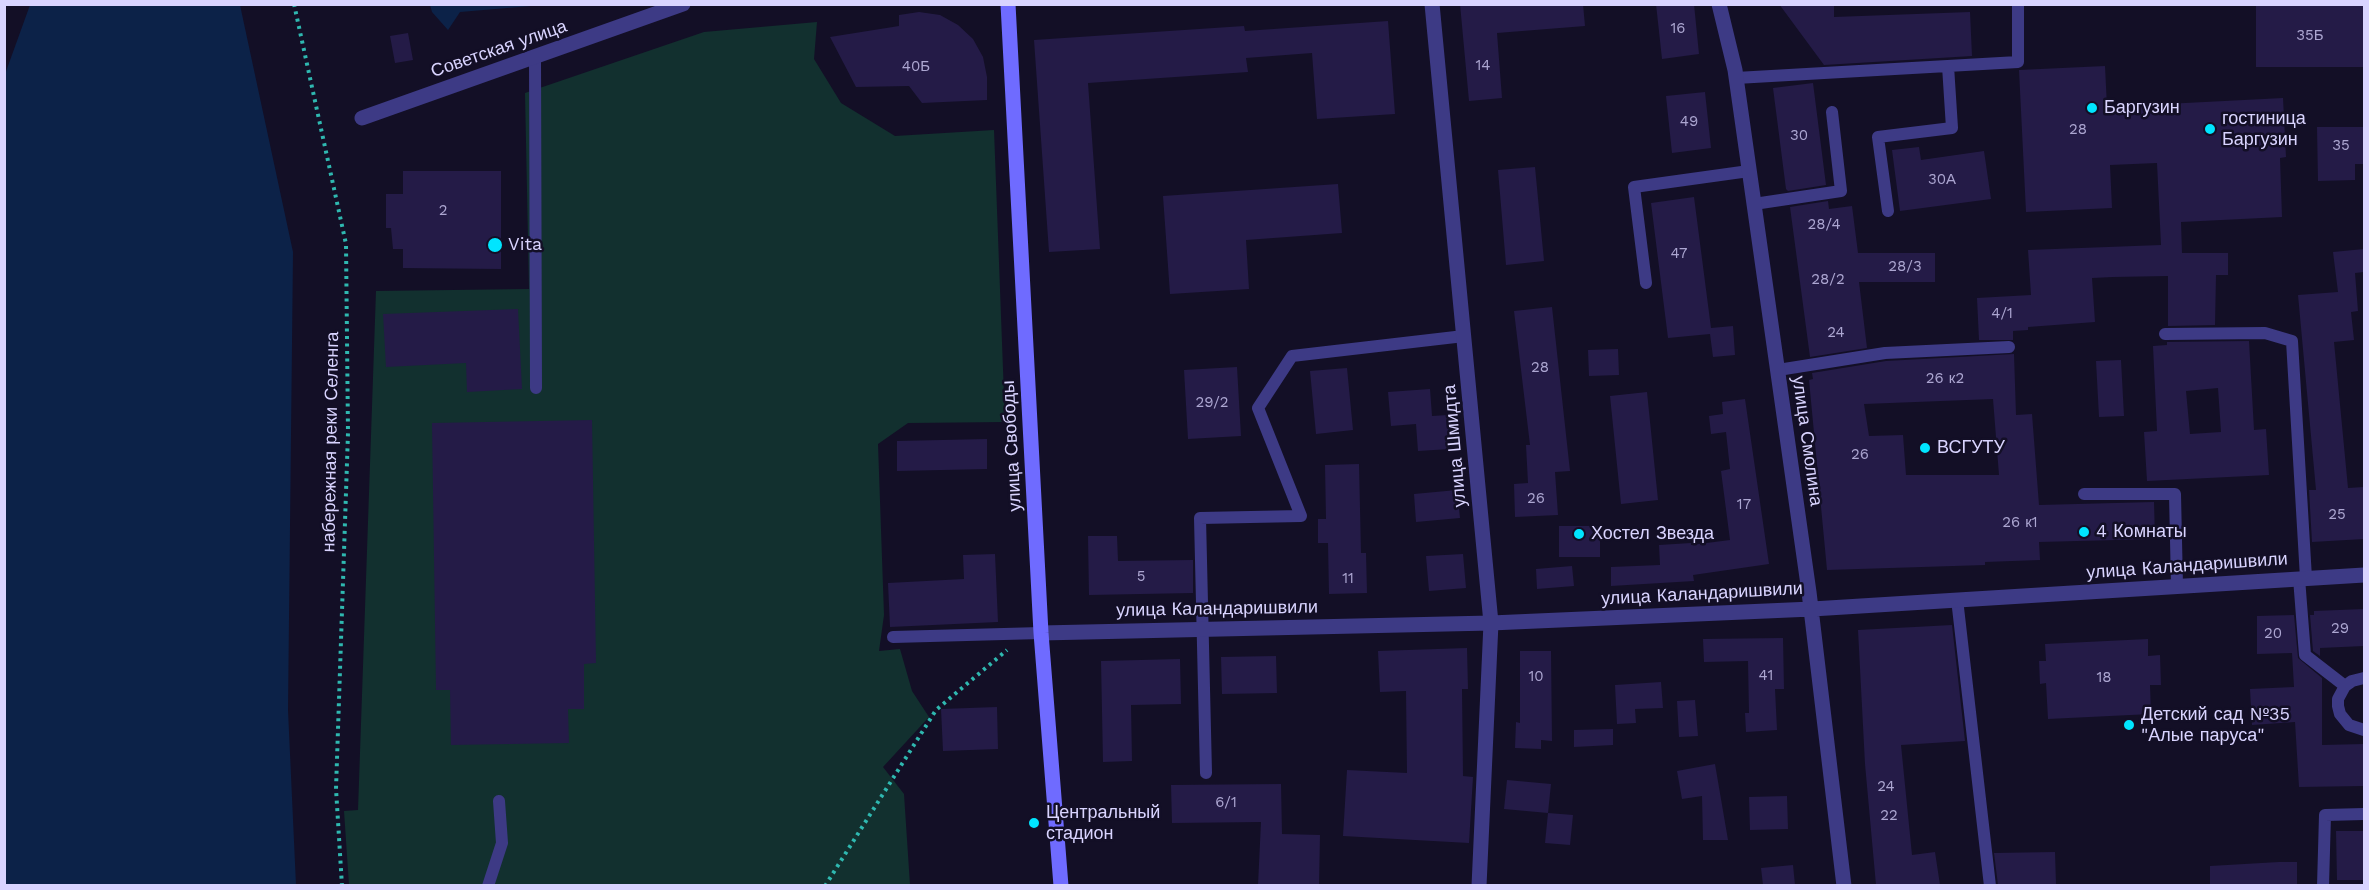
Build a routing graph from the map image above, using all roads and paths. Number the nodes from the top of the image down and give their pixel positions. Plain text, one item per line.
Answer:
1 (294, 4) edge
2 (683, 4) edge
3 (1008, 4) edge
4 (1432, 4) edge
5 (1719, 4) edge
6 (2018, 4) edge
7 (535, 57) junction
8 (1948, 66) junction
9 (1736, 78) junction
10 (1832, 112) dead end
11 (362, 118) dead end
12 (1749, 171) junction
13 (1754, 204) junction
14 (1888, 211) dead end
15 (1646, 283) dead end
16 (2165, 334) dead end
17 (1464, 336) junction
18 (2010, 347) dead end
19 (1778, 370) junction
20 (536, 388) dead end
21 (2084, 494) dead end
22 (2364, 575) edge
23 (2303, 578) junction
24 (2177, 586) junction
25 (1957, 599) junction
26 (1812, 609) junction
27 (1491, 623) junction
28 (1203, 629) junction
29 (1035, 633) junction
30 (892, 637) dead end
31 (2364, 678) edge
32 (2345, 686) junction
33 (2364, 730) edge
34 (1206, 773) dead end
35 (499, 801) dead end
36 (2364, 814) edge
37 (342, 885) edge
38 (489, 885) edge
39 (825, 885) edge
40 (1061, 885) edge
41 (1479, 885) edge
42 (1844, 885) edge
43 (1990, 885) edge
44 (2323, 885) edge

1 - 37 path, набережная реки Селенга
2 - 7 street, Советская улица
3 - 29 main road, улица Свободы
4 - 17 street, улица Шмидта
5 - 9 street, улица Смолина
6 - 8 lane
7 - 11 street, Советская улица
7 - 20 lane
8 - 9 lane
8 - 14 lane
9 - 12 street, улица Смолина
10 - 13 lane
12 - 13 street, улица Смолина
12 - 15 lane
13 - 19 street, улица Смолина
16 - 23 lane
17 - 27 street, улица Шмидта
17 - 28 lane
18 - 19 lane
19 - 26 street, улица Смолина
21 - 24 lane
22 - 23 street, улица Каландаришвили
23 - 24 street, улица Каландаришвили
23 - 32 lane
24 - 25 street, улица Каландаришвили
25 - 26 street, улица Каландаришвили
25 - 43 lane
26 - 27 street, улица Каландаришвили
26 - 42 street, улица Смолина
27 - 28 street, улица Каландаришвили
27 - 41 street, улица Шмидта
28 - 29 street, улица Каландаришвили
28 - 34 lane
29 - 30 lane
29 - 39 path
29 - 40 main road, улица Свободы
31 - 32 lane
32 - 33 lane
35 - 38 lane
36 - 44 lane

